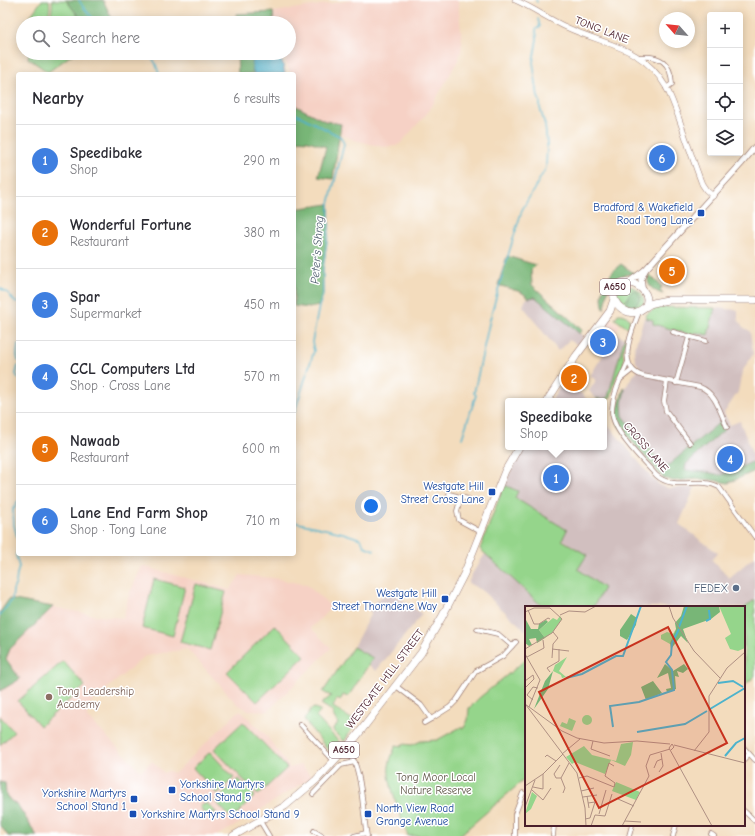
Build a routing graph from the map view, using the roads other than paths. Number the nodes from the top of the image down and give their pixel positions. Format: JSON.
{"nodes":[{"id":1,"x":515,"y":0,"type":"edge"},
{"id":2,"x":639,"y":57,"type":"junction"},
{"id":3,"x":666,"y":88,"type":"junction"},
{"id":4,"x":755,"y":147,"type":"edge"},
{"id":5,"x":713,"y":196,"type":"junction"},
{"id":6,"x":645,"y":270,"type":"junction"},
{"id":7,"x":629,"y":282,"type":"junction"},
{"id":8,"x":644,"y":291,"type":"junction"},
{"id":9,"x":614,"y":300,"type":"junction"},
{"id":10,"x":668,"y":300,"type":"junction"},
{"id":11,"x":755,"y":300,"type":"edge"},
{"id":12,"x":642,"y":309,"type":"junction"},
{"id":13,"x":610,"y":311,"type":"junction"},
{"id":14,"x":627,"y":311,"type":"junction"},
{"id":15,"x":634,"y":326,"type":"junction"},
{"id":16,"x":673,"y":332,"type":"dead end"},
{"id":17,"x":689,"y":337,"type":"junction"},
{"id":18,"x":706,"y":341,"type":"dead end"},
{"id":19,"x":628,"y":362,"type":"junction"},
{"id":20,"x":632,"y":370,"type":"junction"},
{"id":21,"x":620,"y":380,"type":"junction"},
{"id":22,"x":667,"y":381,"type":"junction"},
{"id":23,"x":676,"y":383,"type":"junction"},
{"id":24,"x":549,"y":398,"type":"edge"},
{"id":25,"x":727,"y":427,"type":"dead end"},
{"id":26,"x":690,"y":443,"type":"dead end"},
{"id":27,"x":517,"y":450,"type":"edge"},
{"id":28,"x":449,"y":494,"type":"dead end"},
{"id":29,"x":461,"y":497,"type":"junction"},
{"id":30,"x":468,"y":499,"type":"dead end"},
{"id":31,"x":481,"y":532,"type":"junction"},
{"id":32,"x":755,"y":537,"type":"edge"},
{"id":33,"x":477,"y":630,"type":"dead end"},
{"id":34,"x":516,"y":642,"type":"dead end"},
{"id":35,"x":512,"y":646,"type":"junction"},
{"id":36,"x":396,"y":686,"type":"junction"},
{"id":37,"x":431,"y":718,"type":"junction"},
{"id":38,"x":424,"y":723,"type":"dead end"},
{"id":39,"x":300,"y":724,"type":"dead end"},
{"id":40,"x":346,"y":748,"type":"junction"},
{"id":41,"x":745,"y":749,"type":"edge"},
{"id":42,"x":750,"y":754,"type":"junction"},
{"id":43,"x":745,"y":758,"type":"edge"},
{"id":44,"x":755,"y":760,"type":"edge"},
{"id":45,"x":334,"y":762,"type":"junction"},
{"id":46,"x":355,"y":762,"type":"junction"},
{"id":47,"x":523,"y":793,"type":"dead end"},
{"id":48,"x":313,"y":794,"type":"dead end"},
{"id":49,"x":745,"y":812,"type":"edge"},
{"id":50,"x":260,"y":821,"type":"junction"},
{"id":51,"x":755,"y":821,"type":"edge"},
{"id":52,"x":554,"y":826,"type":"edge"},
{"id":53,"x":632,"y":826,"type":"edge"},
{"id":54,"x":676,"y":826,"type":"edge"},
{"id":55,"x":314,"y":831,"type":"dead end"},
{"id":56,"x":366,"y":835,"type":"edge"},
{"id":57,"x":233,"y":836,"type":"edge"},
{"id":58,"x":269,"y":836,"type":"edge"},
{"id":59,"x":322,"y":836,"type":"edge"},
{"id":60,"x":354,"y":836,"type":"edge"},
{"id":61,"x":516,"y":836,"type":"edge"},
{"id":62,"x":553,"y":836,"type":"edge"},
{"id":63,"x":629,"y":836,"type":"edge"},
{"id":64,"x":673,"y":836,"type":"edge"}],
"edges":[{"from":1,"to":2,"type":"street","name":"TONG LANE"},
{"from":2,"to":3,"type":"street","name":"TONG LANE"},
{"from":2,"to":3,"type":"street","name":"TONG LANE"},
{"from":3,"to":5,"type":"street","name":"TONG LANE"},
{"from":4,"to":5,"type":"main road"},
{"from":5,"to":6,"type":"main road"},
{"from":6,"to":7,"type":"main road"},
{"from":6,"to":8,"type":"main road"},
{"from":7,"to":8,"type":"highway","number":"A650"},
{"from":7,"to":9,"type":"highway","number":"A650"},
{"from":8,"to":10,"type":"highway","number":"A650"},
{"from":8,"to":12,"type":"highway","number":"A650"},
{"from":9,"to":13,"type":"highway","number":"A650"},
{"from":9,"to":14,"type":"highway","number":"A650"},
{"from":10,"to":11,"type":"highway","number":"A650"},
{"from":10,"to":12,"type":"highway","number":"A650"},
{"from":12,"to":14,"type":"highway","number":"A650"},
{"from":12,"to":15,"type":"street","name":"CROSS LANE"},
{"from":13,"to":14,"type":"highway","number":"A650"},
{"from":13,"to":24,"type":"highway","number":"A650"},
{"from":14,"to":15,"type":"street"},
{"from":15,"to":19,"type":"street","name":"CROSS LANE"},
{"from":16,"to":17,"type":"street"},
{"from":17,"to":18,"type":"street"},
{"from":17,"to":23,"type":"street"},
{"from":19,"to":20,"type":"street"},
{"from":19,"to":21,"type":"street","name":"CROSS LANE"},
{"from":20,"to":21,"type":"street"},
{"from":20,"to":22,"type":"street"},
{"from":21,"to":32,"type":"street","name":"CROSS LANE"},
{"from":22,"to":23,"type":"street"},
{"from":22,"to":26,"type":"street"},
{"from":23,"to":25,"type":"street"},
{"from":27,"to":31,"type":"highway","name":"WESTGATE HILL STREET","number":"A650"},
{"from":28,"to":29,"type":"street"},
{"from":29,"to":30,"type":"street"},
{"from":29,"to":31,"type":"street"},
{"from":31,"to":36,"type":"highway","name":"WESTGATE HILL STREET","number":"A650"},
{"from":33,"to":35,"type":"street"},
{"from":34,"to":35,"type":"street"},
{"from":35,"to":37,"type":"street"},
{"from":36,"to":37,"type":"street"},
{"from":36,"to":40,"type":"highway","name":"WESTGATE HILL STREET","number":"A650"},
{"from":37,"to":38,"type":"street"},
{"from":39,"to":45,"type":"street"},
{"from":40,"to":45,"type":"highway","name":"WESTGATE HILL STREET","number":"A650"},
{"from":40,"to":46,"type":"street"},
{"from":41,"to":42,"type":"street"},
{"from":42,"to":43,"type":"street"},
{"from":42,"to":44,"type":"street"},
{"from":45,"to":50,"type":"highway","name":"WESTGATE HILL STREET","number":"A650"},
{"from":46,"to":48,"type":"street"},
{"from":46,"to":56,"type":"street"},
{"from":47,"to":61,"type":"street"},
{"from":49,"to":51,"type":"street"},
{"from":50,"to":57,"type":"highway","name":"WESTGATE HILL STREET","number":"A650"},
{"from":50,"to":58,"type":"street"},
{"from":52,"to":62,"type":"street"},
{"from":53,"to":63,"type":"street"},
{"from":54,"to":64,"type":"street"},
{"from":55,"to":59,"type":"street"},
{"from":56,"to":60,"type":"street"}]}
